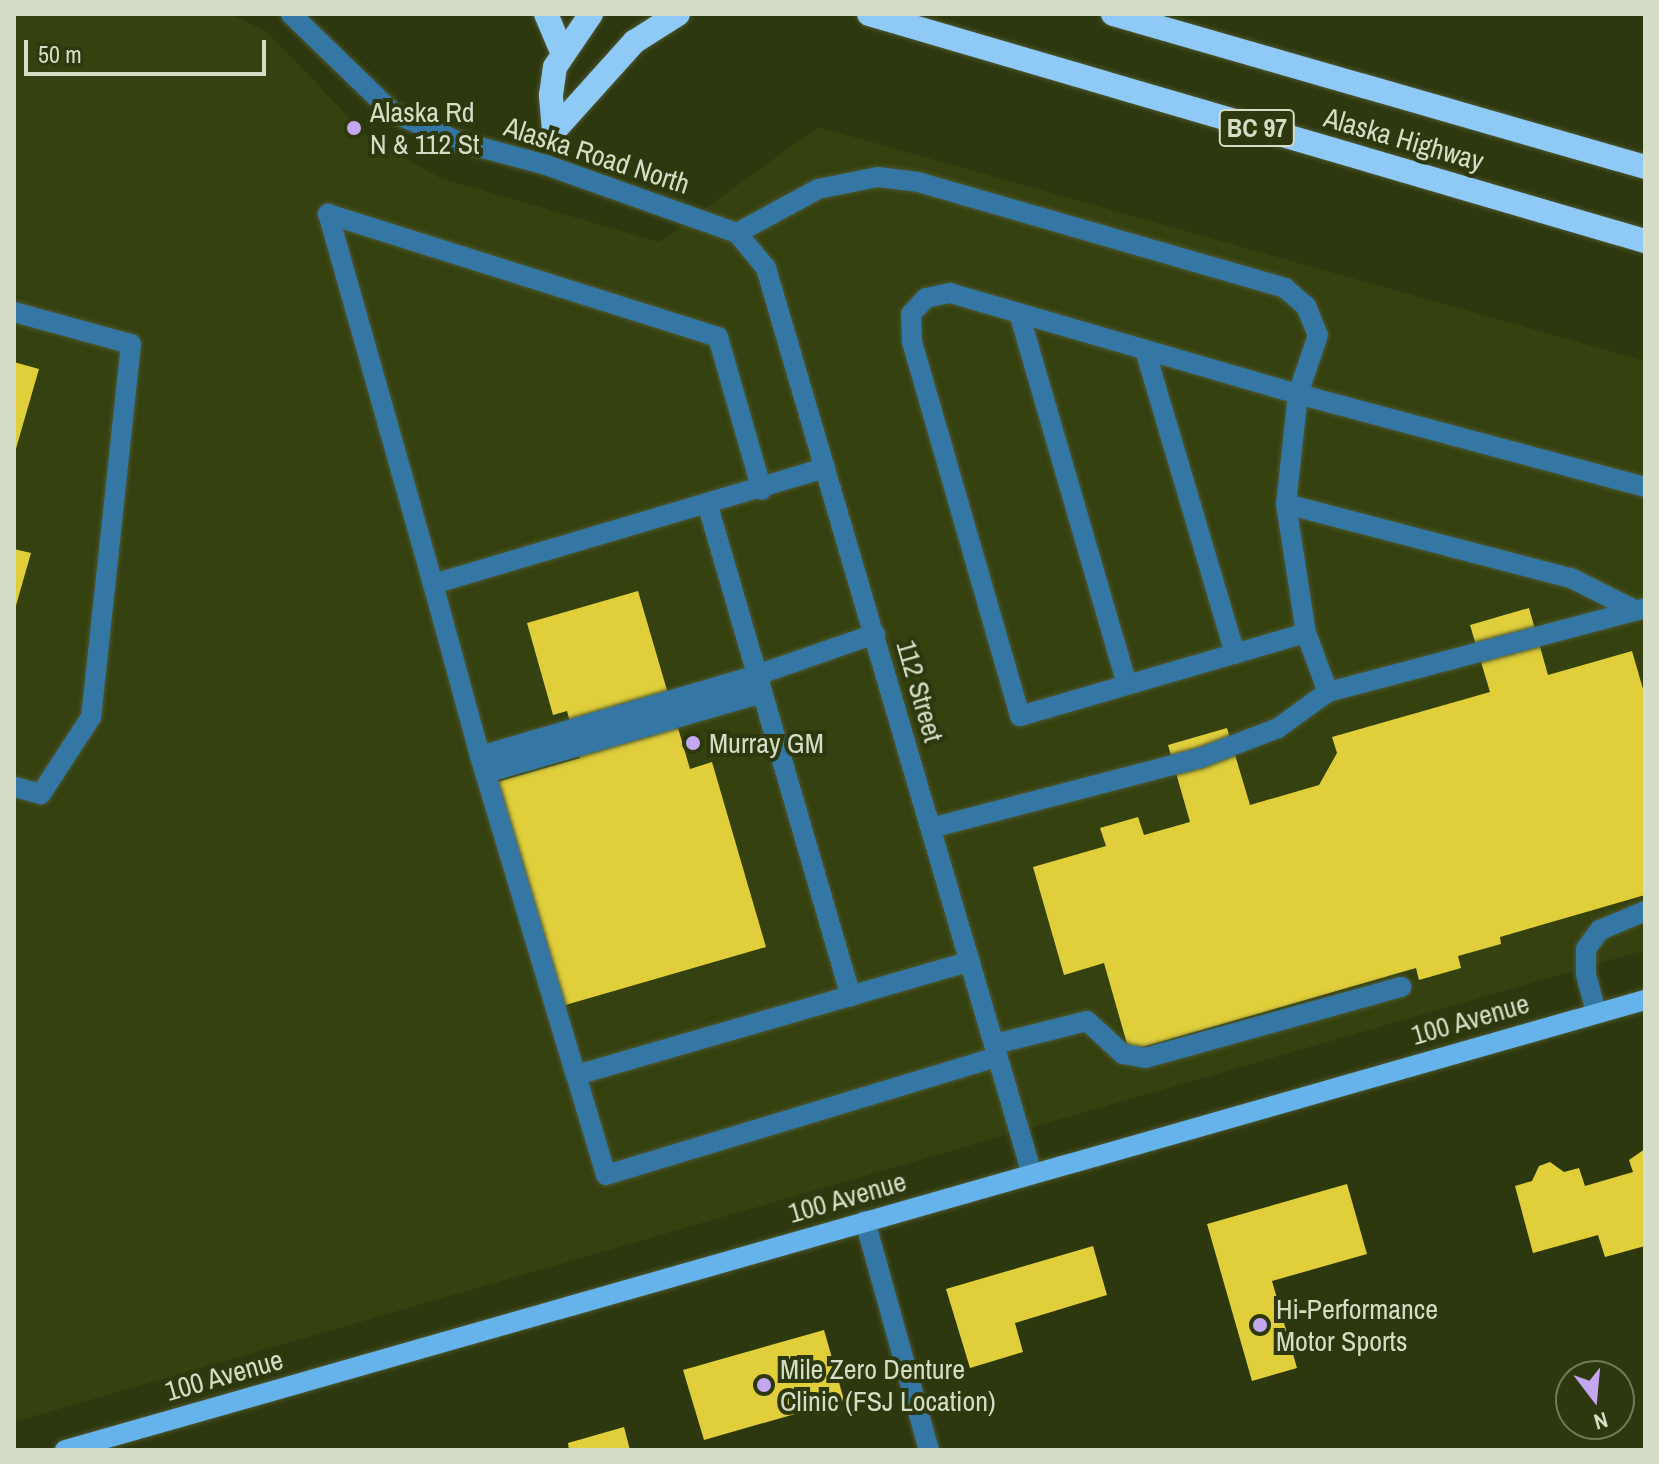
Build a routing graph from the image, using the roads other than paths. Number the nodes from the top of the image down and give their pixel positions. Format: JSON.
{"nodes":[{"id":1,"x":291,"y":14,"type":"edge"},
{"id":2,"x":546,"y":14,"type":"edge"},
{"id":3,"x":591,"y":14,"type":"edge"},
{"id":4,"x":678,"y":14,"type":"edge"},
{"id":5,"x":869,"y":14,"type":"edge"},
{"id":6,"x":1113,"y":14,"type":"edge"},
{"id":7,"x":563,"y":54,"type":"junction"},
{"id":8,"x":554,"y":131,"type":"junction"},
{"id":9,"x":546,"y":165,"type":"junction"},
{"id":10,"x":1645,"y":167,"type":"edge"},
{"id":11,"x":737,"y":233,"type":"junction"},
{"id":12,"x":1645,"y":241,"type":"edge"},
{"id":13,"x":14,"y":312,"type":"edge"},
{"id":14,"x":1019,"y":313,"type":"junction"},
{"id":15,"x":1145,"y":350,"type":"junction"},
{"id":16,"x":1298,"y":394,"type":"junction"},
{"id":17,"x":825,"y":468,"type":"junction"},
{"id":18,"x":1645,"y":487,"type":"edge"},
{"id":19,"x":762,"y":490,"type":"junction"},
{"id":20,"x":1286,"y":504,"type":"junction"},
{"id":21,"x":708,"y":506,"type":"junction"},
{"id":22,"x":433,"y":584,"type":"junction"},
{"id":23,"x":1638,"y":608,"type":"edge"},
{"id":24,"x":1306,"y":633,"type":"junction"},
{"id":25,"x":875,"y":634,"type":"junction"},
{"id":26,"x":1235,"y":654,"type":"junction"},
{"id":27,"x":760,"y":684,"type":"junction"},
{"id":28,"x":1127,"y":685,"type":"junction"},
{"id":29,"x":1328,"y":692,"type":"junction"},
{"id":30,"x":483,"y":765,"type":"junction"},
{"id":31,"x":14,"y":787,"type":"edge"},
{"id":32,"x":931,"y":828,"type":"junction"},
{"id":33,"x":1645,"y":911,"type":"edge"},
{"id":34,"x":970,"y":961,"type":"junction"},
{"id":35,"x":1401,"y":987,"type":"dead end"},
{"id":36,"x":851,"y":997,"type":"junction"},
{"id":37,"x":1645,"y":1000,"type":"edge"},
{"id":38,"x":1596,"y":1012,"type":"junction"},
{"id":39,"x":996,"y":1051,"type":"junction"},
{"id":40,"x":576,"y":1075,"type":"junction"},
{"id":41,"x":1032,"y":1174,"type":"junction"},
{"id":42,"x":865,"y":1221,"type":"junction"},
{"id":43,"x":65,"y":1450,"type":"edge"},
{"id":44,"x":929,"y":1450,"type":"edge"}],
"edges":[{"from":1,"to":9,"type":"street","name":"Alaska Road North"},
{"from":2,"to":7,"type":"highway"},
{"from":3,"to":7,"type":"highway"},
{"from":4,"to":8,"type":"highway"},
{"from":5,"to":12,"type":"highway","name":"Alaska Highway","number":"BC 97"},
{"from":6,"to":10,"type":"highway","name":"Alaska Highway","number":"BC 97"},
{"from":7,"to":8,"type":"highway"},
{"from":8,"to":9,"type":"street"},
{"from":9,"to":11,"type":"street","name":"Alaska Road North"},
{"from":11,"to":16,"type":"street"},
{"from":11,"to":17,"type":"street","name":"112 Street"},
{"from":13,"to":31,"type":"street"},
{"from":14,"to":15,"type":"street"},
{"from":14,"to":28,"type":"street"},
{"from":14,"to":28,"type":"street"},
{"from":15,"to":16,"type":"street"},
{"from":15,"to":26,"type":"street"},
{"from":16,"to":18,"type":"street"},
{"from":16,"to":20,"type":"street"},
{"from":17,"to":19,"type":"street"},
{"from":17,"to":25,"type":"street","name":"112 Street"},
{"from":19,"to":21,"type":"street"},
{"from":19,"to":22,"type":"street"},
{"from":20,"to":23,"type":"street"},
{"from":20,"to":24,"type":"street"},
{"from":21,"to":22,"type":"street"},
{"from":21,"to":27,"type":"street"},
{"from":22,"to":30,"type":"street"},
{"from":23,"to":29,"type":"street"},
{"from":24,"to":26,"type":"street"},
{"from":24,"to":29,"type":"street"},
{"from":25,"to":27,"type":"street"},
{"from":25,"to":32,"type":"street","name":"112 Street"},
{"from":26,"to":28,"type":"street"},
{"from":27,"to":30,"type":"street"},
{"from":27,"to":36,"type":"street"},
{"from":29,"to":32,"type":"street"},
{"from":30,"to":40,"type":"street"},
{"from":32,"to":34,"type":"street","name":"112 Street"},
{"from":33,"to":38,"type":"street"},
{"from":34,"to":36,"type":"street"},
{"from":34,"to":39,"type":"street","name":"112 Street"},
{"from":35,"to":39,"type":"street"},
{"from":36,"to":40,"type":"street"},
{"from":37,"to":38,"type":"main road","name":"100 Avenue"},
{"from":38,"to":41,"type":"main road","name":"100 Avenue"},
{"from":39,"to":40,"type":"street"},
{"from":39,"to":41,"type":"street","name":"112 Street"},
{"from":41,"to":42,"type":"main road","name":"100 Avenue"},
{"from":42,"to":43,"type":"main road","name":"100 Avenue"},
{"from":42,"to":44,"type":"street"}]}
